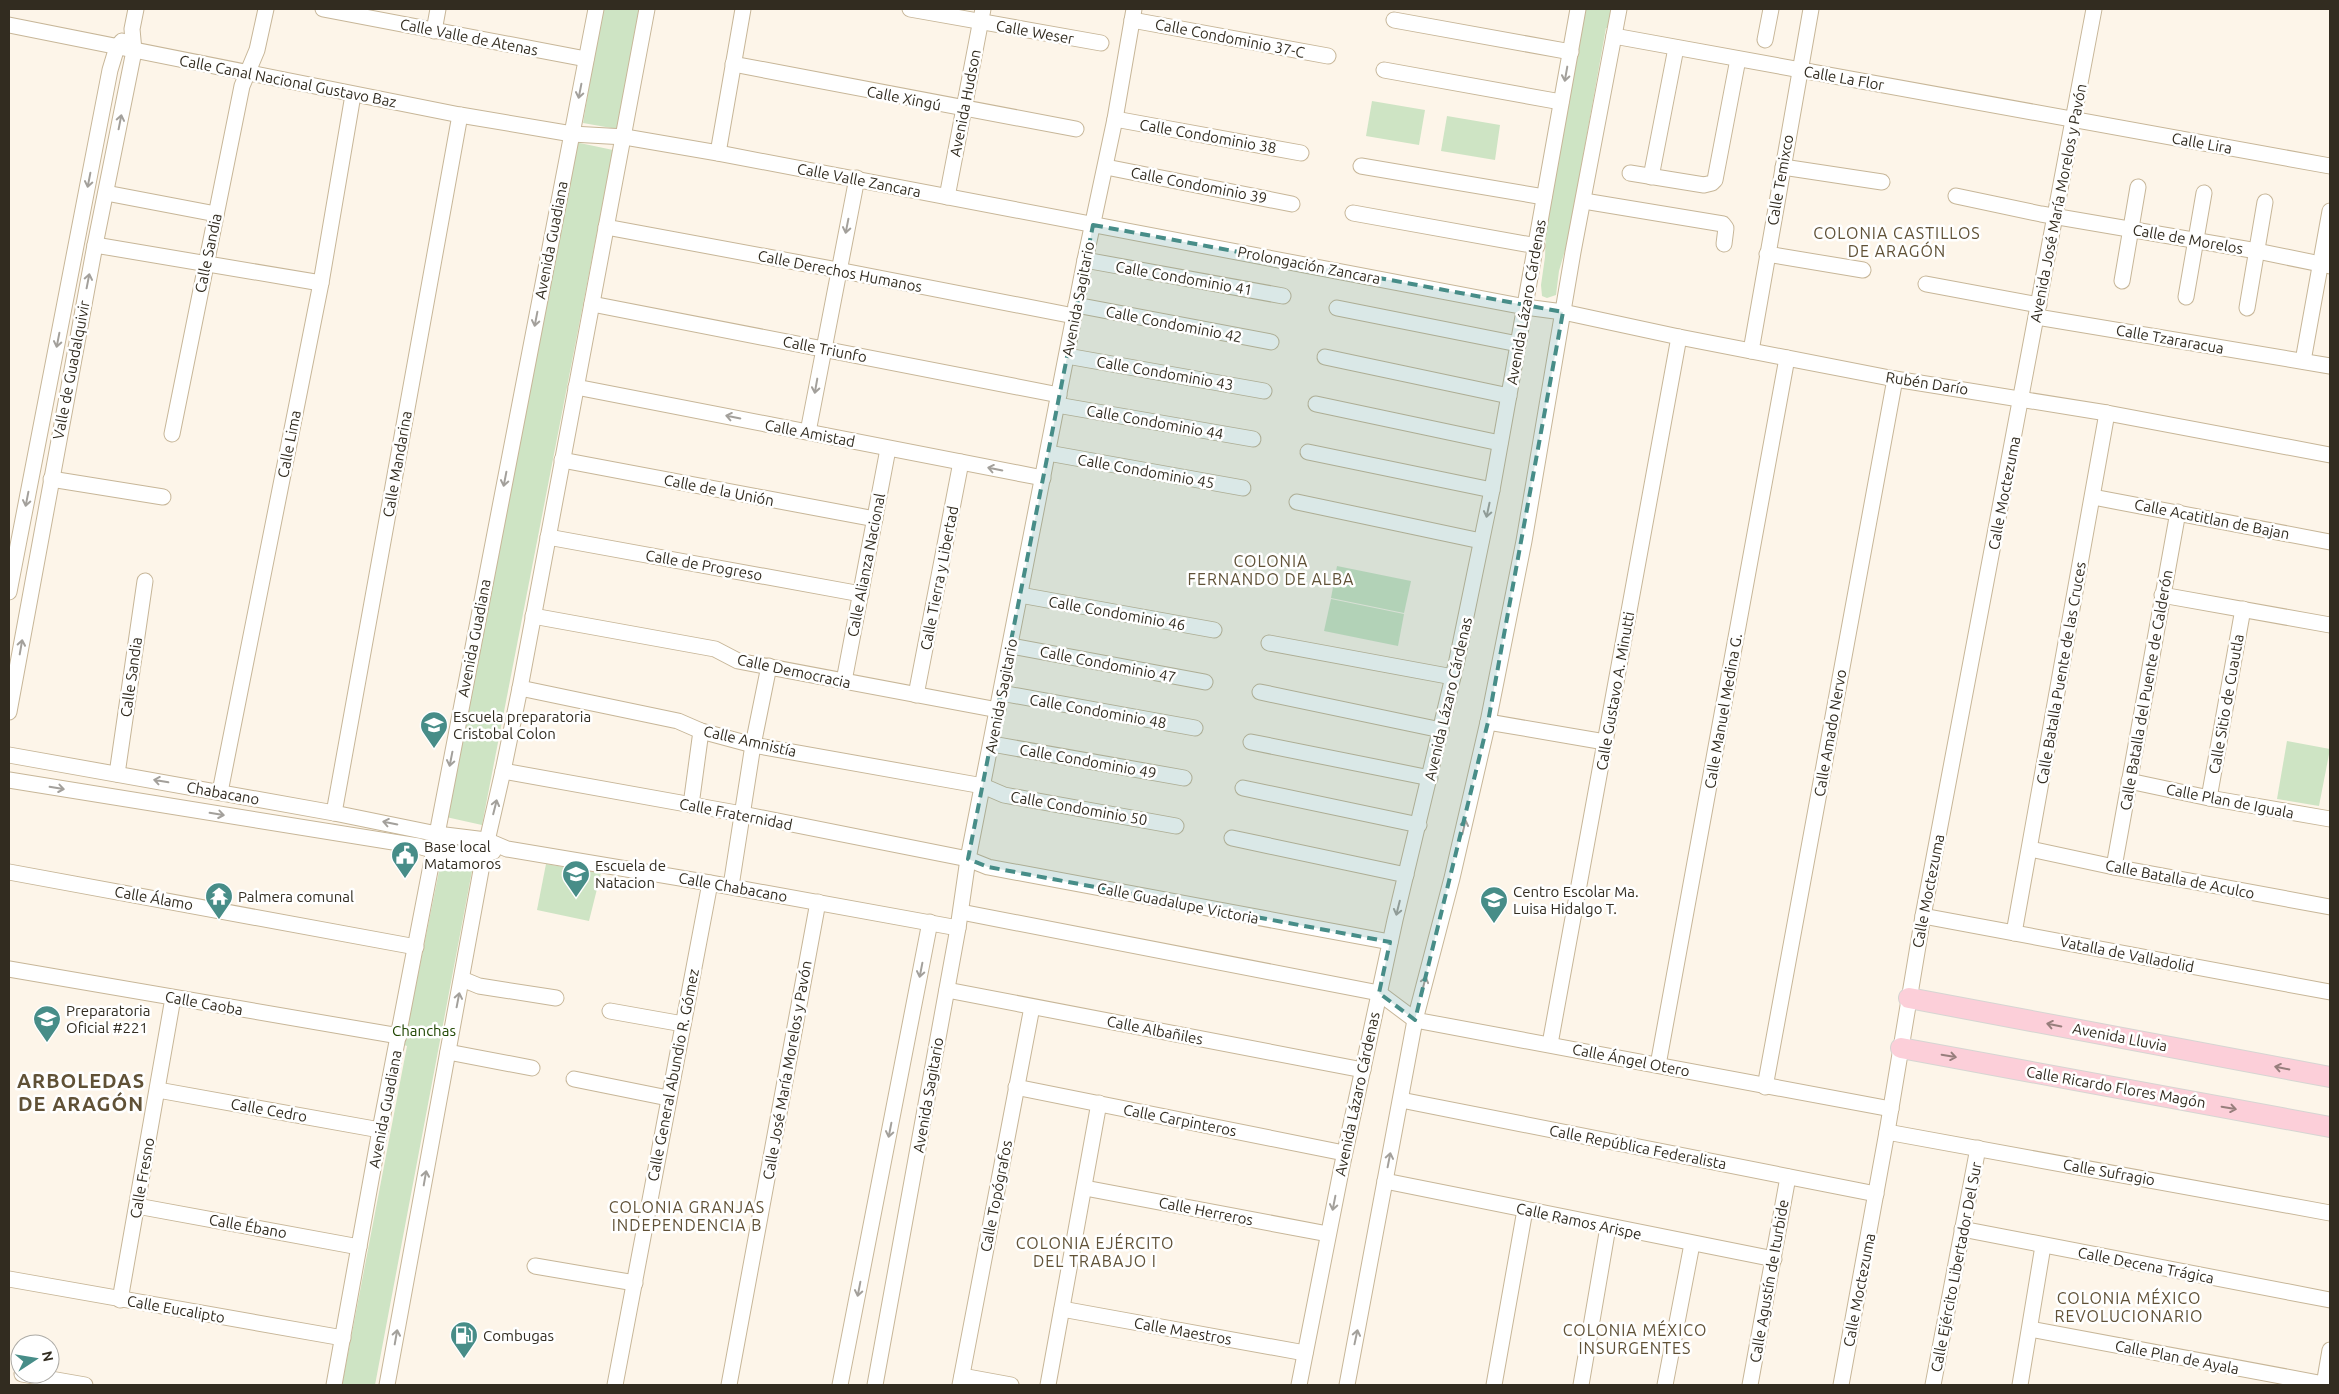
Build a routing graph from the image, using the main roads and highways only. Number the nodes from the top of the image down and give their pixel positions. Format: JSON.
{"nodes":[{"id":1,"x":1909,"y":998,"type":"road end"},
{"id":2,"x":1901,"y":1048,"type":"road end"},
{"id":3,"x":2330,"y":1077,"type":"edge"},
{"id":4,"x":2330,"y":1127,"type":"edge"}],
"edges":[{"from":3,"to":1,"type":"main road","name":"Avenida Lluvia","one_way":true},
{"from":2,"to":4,"type":"main road","name":"Calle Ricardo Flores Magón","one_way":true}]}
